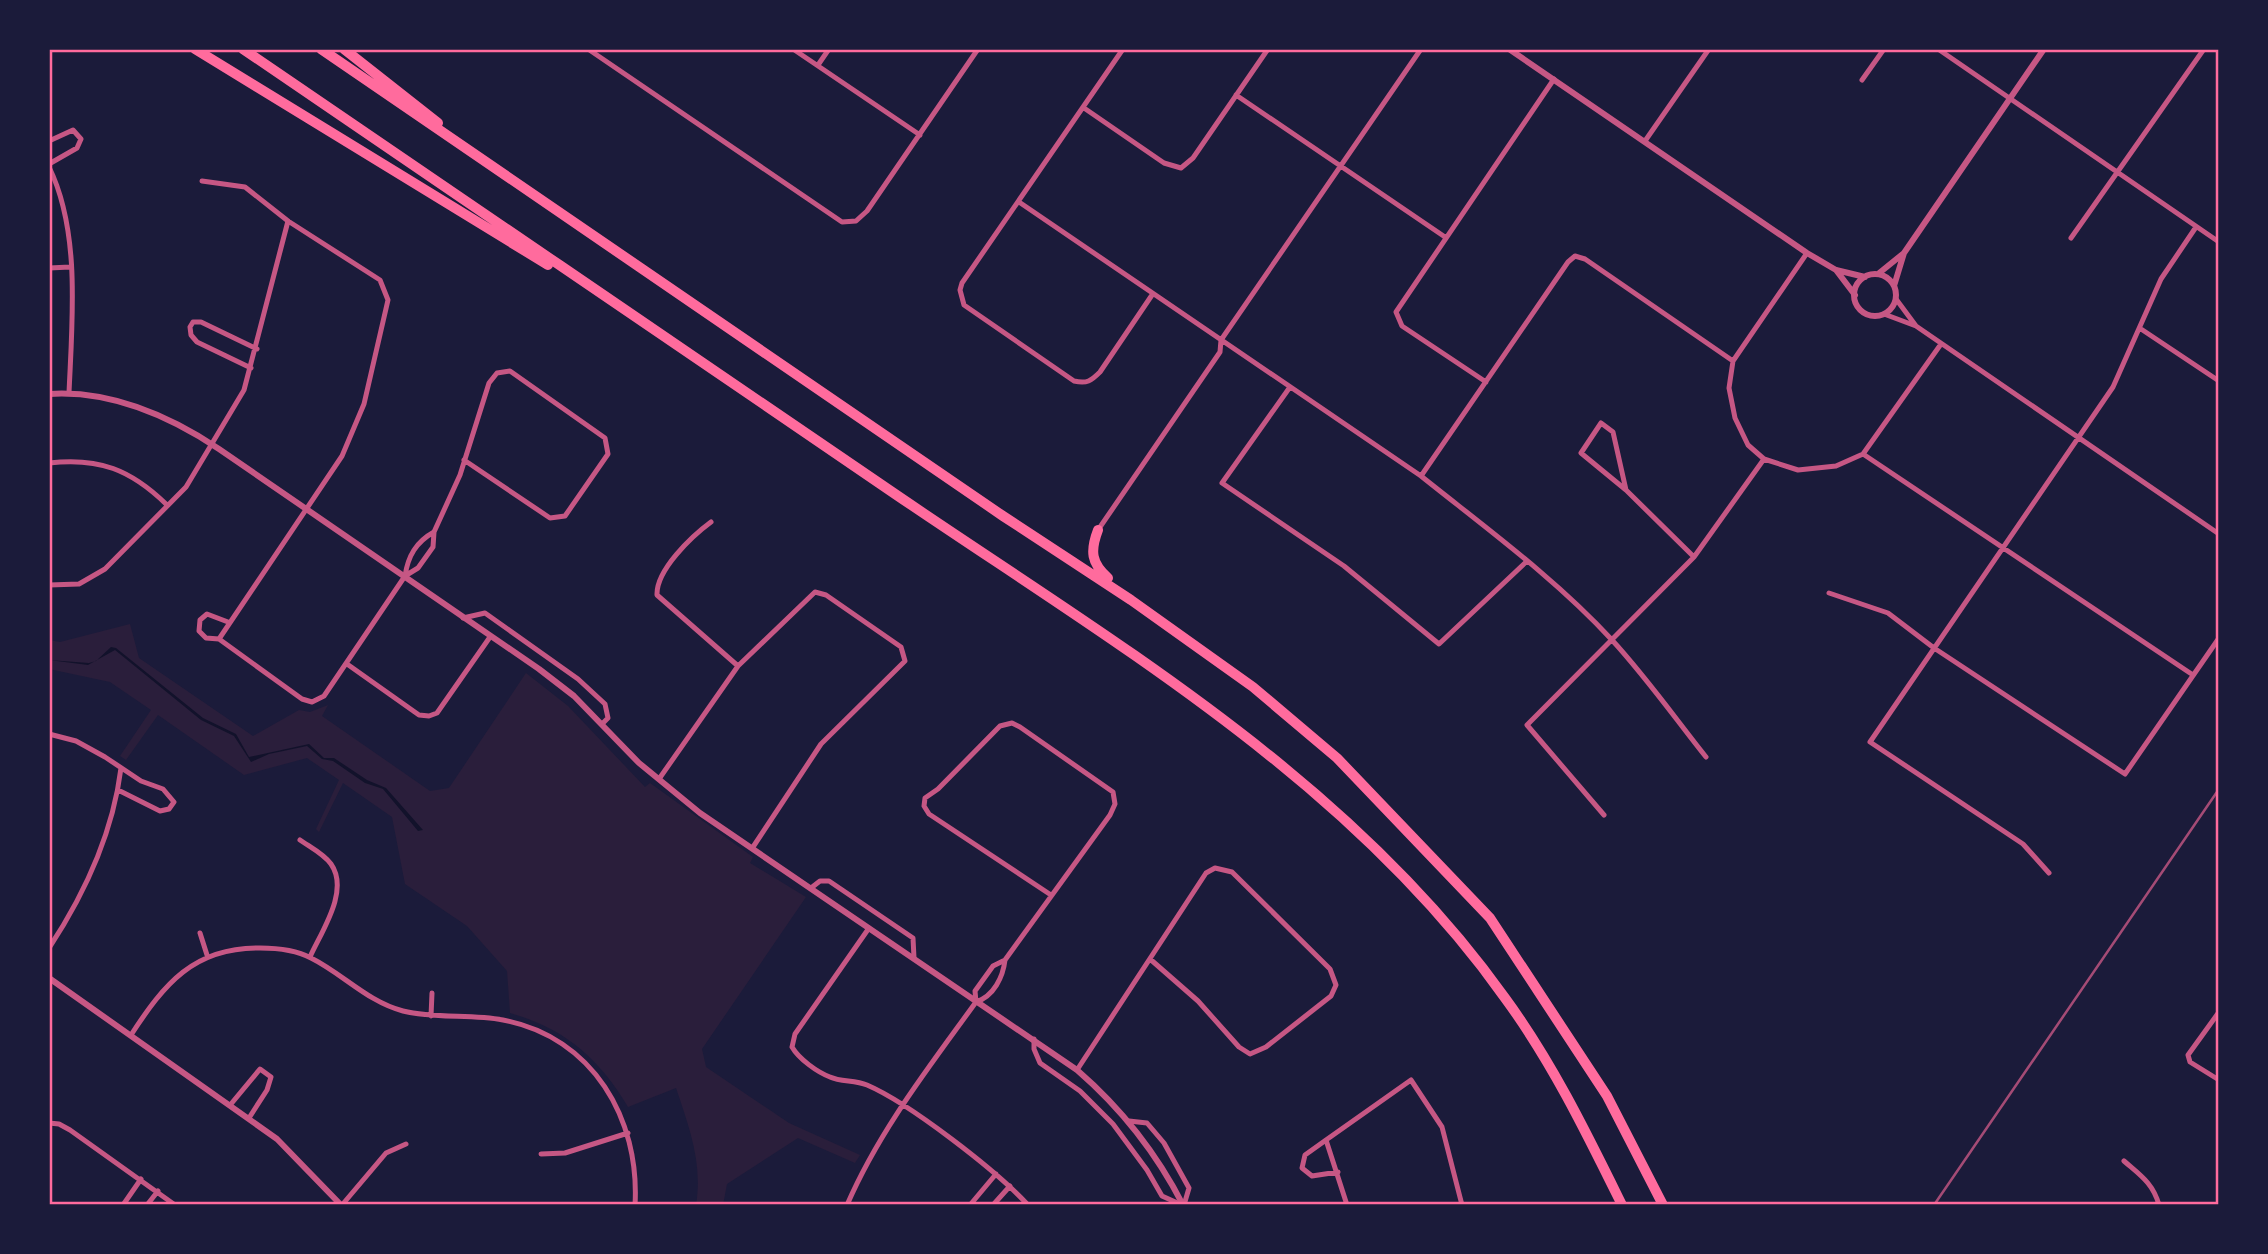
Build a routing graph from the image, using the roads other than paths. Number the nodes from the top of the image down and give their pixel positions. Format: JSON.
{"nodes":[{"id":1,"x":195,"y":49,"type":"edge"},
{"id":2,"x":243,"y":49,"type":"edge"},
{"id":3,"x":321,"y":49,"type":"edge"},
{"id":4,"x":344,"y":49,"type":"edge"},
{"id":5,"x":588,"y":49,"type":"edge"},
{"id":6,"x":793,"y":49,"type":"edge"},
{"id":7,"x":830,"y":49,"type":"edge"},
{"id":8,"x":978,"y":49,"type":"edge"},
{"id":9,"x":1124,"y":49,"type":"edge"},
{"id":10,"x":1268,"y":49,"type":"edge"},
{"id":11,"x":1421,"y":49,"type":"edge"},
{"id":12,"x":1509,"y":49,"type":"edge"},
{"id":13,"x":1709,"y":49,"type":"edge"},
{"id":14,"x":1884,"y":49,"type":"edge"},
{"id":15,"x":1938,"y":49,"type":"edge"},
{"id":16,"x":2044,"y":49,"type":"edge"},
{"id":17,"x":2204,"y":49,"type":"edge"},
{"id":18,"x":818,"y":65,"type":"junction"},
{"id":19,"x":1555,"y":79,"type":"junction"},
{"id":20,"x":1862,"y":80,"type":"dead end"},
{"id":21,"x":1236,"y":95,"type":"junction"},
{"id":22,"x":2010,"y":99,"type":"junction"},
{"id":23,"x":1084,"y":108,"type":"junction"},
{"id":24,"x":920,"y":135,"type":"junction"},
{"id":25,"x":49,"y":141,"type":"edge"},
{"id":26,"x":1645,"y":141,"type":"junction"},
{"id":27,"x":49,"y":166,"type":"edge"},
{"id":28,"x":1341,"y":166,"type":"junction"},
{"id":29,"x":2119,"y":173,"type":"junction"},
{"id":30,"x":202,"y":181,"type":"dead end"},
{"id":31,"x":519,"y":186,"type":"junction"},
{"id":32,"x":1019,"y":202,"type":"junction"},
{"id":33,"x":288,"y":221,"type":"junction"},
{"id":34,"x":2196,"y":227,"type":"junction"},
{"id":35,"x":1445,"y":237,"type":"junction"},
{"id":36,"x":2071,"y":238,"type":"dead end"},
{"id":37,"x":2219,"y":242,"type":"edge"},
{"id":38,"x":1807,"y":253,"type":"junction"},
{"id":39,"x":1904,"y":253,"type":"junction"},
{"id":40,"x":49,"y":268,"type":"edge"},
{"id":41,"x":70,"y":268,"type":"junction"},
{"id":42,"x":1836,"y":270,"type":"junction"},
{"id":43,"x":1878,"y":274,"type":"junction"},
{"id":44,"x":1865,"y":277,"type":"junction"},
{"id":45,"x":1894,"y":286,"type":"junction"},
{"id":46,"x":1152,"y":295,"type":"junction"},
{"id":47,"x":1855,"y":295,"type":"junction"},
{"id":48,"x":1896,"y":299,"type":"junction"},
{"id":49,"x":1884,"y":314,"type":"junction"},
{"id":50,"x":1916,"y":326,"type":"junction"},
{"id":51,"x":2141,"y":329,"type":"junction"},
{"id":52,"x":668,"y":339,"type":"junction"},
{"id":53,"x":1222,"y":340,"type":"junction"},
{"id":54,"x":1941,"y":344,"type":"junction"},
{"id":55,"x":257,"y":349,"type":"junction"},
{"id":56,"x":1733,"y":361,"type":"junction"},
{"id":57,"x":251,"y":368,"type":"junction"},
{"id":58,"x":2219,"y":381,"type":"edge"},
{"id":59,"x":1486,"y":382,"type":"junction"},
{"id":60,"x":1290,"y":387,"type":"junction"},
{"id":61,"x":69,"y":393,"type":"junction"},
{"id":62,"x":49,"y":394,"type":"edge"},
{"id":63,"x":2077,"y":438,"type":"junction"},
{"id":64,"x":212,"y":444,"type":"junction"},
{"id":65,"x":1863,"y":454,"type":"junction"},
{"id":66,"x":1764,"y":459,"type":"junction"},
{"id":67,"x":464,"y":460,"type":"junction"},
{"id":68,"x":49,"y":463,"type":"edge"},
{"id":69,"x":1421,"y":477,"type":"junction"},
{"id":70,"x":1626,"y":490,"type":"junction"},
{"id":71,"x":166,"y":504,"type":"junction"},
{"id":72,"x":308,"y":509,"type":"junction"},
{"id":73,"x":711,"y":522,"type":"dead end"},
{"id":74,"x":1098,"y":530,"type":"joint"},
{"id":75,"x":434,"y":532,"type":"junction"},
{"id":76,"x":2219,"y":534,"type":"edge"},
{"id":77,"x":2005,"y":547,"type":"junction"},
{"id":78,"x":1694,"y":557,"type":"junction"},
{"id":79,"x":1526,"y":562,"type":"junction"},
{"id":80,"x":405,"y":576,"type":"junction"},
{"id":81,"x":49,"y":585,"type":"edge"},
{"id":82,"x":1829,"y":593,"type":"dead end"},
{"id":83,"x":1132,"y":600,"type":"junction"},
{"id":84,"x":463,"y":618,"type":"junction"},
{"id":85,"x":228,"y":622,"type":"junction"},
{"id":86,"x":490,"y":637,"type":"junction"},
{"id":87,"x":2219,"y":638,"type":"edge"},
{"id":88,"x":219,"y":639,"type":"junction"},
{"id":89,"x":1612,"y":640,"type":"junction"},
{"id":90,"x":1934,"y":648,"type":"junction"},
{"id":91,"x":347,"y":664,"type":"junction"},
{"id":92,"x":738,"y":666,"type":"junction"},
{"id":93,"x":2193,"y":675,"type":"junction"},
{"id":94,"x":602,"y":724,"type":"junction"},
{"id":95,"x":49,"y":734,"type":"edge"},
{"id":96,"x":1706,"y":757,"type":"dead end"},
{"id":97,"x":121,"y":768,"type":"junction"},
{"id":98,"x":659,"y":779,"type":"junction"},
{"id":99,"x":118,"y":790,"type":"junction"},
{"id":100,"x":1604,"y":815,"type":"dead end"},
{"id":101,"x":300,"y":840,"type":"dead end"},
{"id":102,"x":753,"y":846,"type":"junction"},
{"id":103,"x":2049,"y":873,"type":"dead end"},
{"id":104,"x":811,"y":888,"type":"junction"},
{"id":105,"x":1051,"y":895,"type":"junction"},
{"id":106,"x":869,"y":928,"type":"junction"},
{"id":107,"x":200,"y":933,"type":"dead end"},
{"id":108,"x":49,"y":948,"type":"edge"},
{"id":109,"x":207,"y":955,"type":"junction"},
{"id":110,"x":310,"y":957,"type":"junction"},
{"id":111,"x":914,"y":958,"type":"junction"},
{"id":112,"x":1150,"y":959,"type":"junction"},
{"id":113,"x":1005,"y":960,"type":"junction"},
{"id":114,"x":49,"y":978,"type":"edge"},
{"id":115,"x":432,"y":993,"type":"dead end"},
{"id":116,"x":976,"y":1002,"type":"junction"},
{"id":117,"x":2219,"y":1012,"type":"edge"},
{"id":118,"x":431,"y":1016,"type":"junction"},
{"id":119,"x":131,"y":1035,"type":"junction"},
{"id":120,"x":1034,"y":1040,"type":"junction"},
{"id":121,"x":1077,"y":1070,"type":"junction"},
{"id":122,"x":2219,"y":1080,"type":"edge"},
{"id":123,"x":231,"y":1104,"type":"junction"},
{"id":124,"x":903,"y":1106,"type":"junction"},
{"id":125,"x":249,"y":1118,"type":"junction"},
{"id":126,"x":1129,"y":1121,"type":"junction"},
{"id":127,"x":49,"y":1123,"type":"edge"},
{"id":128,"x":628,"y":1133,"type":"junction"},
{"id":129,"x":1326,"y":1140,"type":"junction"},
{"id":130,"x":406,"y":1144,"type":"dead end"},
{"id":131,"x":541,"y":1154,"type":"dead end"},
{"id":132,"x":2124,"y":1161,"type":"dead end"},
{"id":133,"x":1338,"y":1172,"type":"junction"},
{"id":134,"x":996,"y":1174,"type":"junction"},
{"id":135,"x":141,"y":1180,"type":"junction"},
{"id":136,"x":1010,"y":1186,"type":"junction"},
{"id":137,"x":158,"y":1191,"type":"junction"},
{"id":138,"x":122,"y":1205,"type":"edge"},
{"id":139,"x":147,"y":1205,"type":"edge"},
{"id":140,"x":175,"y":1205,"type":"edge"},
{"id":141,"x":342,"y":1205,"type":"edge"},
{"id":142,"x":635,"y":1205,"type":"edge"},
{"id":143,"x":846,"y":1205,"type":"edge"},
{"id":144,"x":970,"y":1205,"type":"edge"},
{"id":145,"x":993,"y":1205,"type":"edge"},
{"id":146,"x":1028,"y":1205,"type":"edge"},
{"id":147,"x":1183,"y":1205,"type":"edge"},
{"id":148,"x":1347,"y":1205,"type":"edge"},
{"id":149,"x":1462,"y":1205,"type":"edge"},
{"id":150,"x":1622,"y":1205,"type":"edge"},
{"id":151,"x":1664,"y":1205,"type":"edge"},
{"id":152,"x":2159,"y":1205,"type":"edge"}],
"edges":[{"from":1,"to":52,"type":"highway"},
{"from":2,"to":52,"type":"highway"},
{"from":3,"to":31,"type":"highway"},
{"from":4,"to":31,"type":"highway"},
{"from":5,"to":24,"type":"street"},
{"from":6,"to":18,"type":"street"},
{"from":7,"to":18,"type":"street"},
{"from":8,"to":24,"type":"street"},
{"from":9,"to":23,"type":"street"},
{"from":10,"to":21,"type":"street"},
{"from":11,"to":28,"type":"street"},
{"from":12,"to":19,"type":"street"},
{"from":13,"to":26,"type":"street"},
{"from":14,"to":20,"type":"street"},
{"from":15,"to":22,"type":"street"},
{"from":16,"to":22,"type":"street"},
{"from":17,"to":29,"type":"street"},
{"from":18,"to":24,"type":"street"},
{"from":19,"to":26,"type":"street"},
{"from":19,"to":35,"type":"street"},
{"from":21,"to":23,"type":"street"},
{"from":21,"to":28,"type":"street"},
{"from":22,"to":29,"type":"street"},
{"from":22,"to":39,"type":"street"},
{"from":23,"to":32,"type":"street"},
{"from":25,"to":27,"type":"street"},
{"from":26,"to":38,"type":"street"},
{"from":27,"to":41,"type":"street"},
{"from":28,"to":35,"type":"street"},
{"from":28,"to":53,"type":"street"},
{"from":29,"to":34,"type":"street"},
{"from":29,"to":36,"type":"street"},
{"from":30,"to":33,"type":"street"},
{"from":31,"to":83,"type":"highway"},
{"from":32,"to":46,"type":"street"},
{"from":32,"to":46,"type":"street"},
{"from":33,"to":55,"type":"street"},
{"from":33,"to":72,"type":"street"},
{"from":34,"to":37,"type":"street"},
{"from":34,"to":51,"type":"street"},
{"from":35,"to":59,"type":"street"},
{"from":38,"to":42,"type":"street"},
{"from":38,"to":56,"type":"street"},
{"from":39,"to":43,"type":"street"},
{"from":39,"to":45,"type":"street"},
{"from":40,"to":41,"type":"street"},
{"from":41,"to":61,"type":"street"},
{"from":42,"to":44,"type":"street"},
{"from":42,"to":47,"type":"street"},
{"from":43,"to":44,"type":"street"},
{"from":43,"to":45,"type":"street"},
{"from":44,"to":47,"type":"street"},
{"from":45,"to":48,"type":"street"},
{"from":46,"to":53,"type":"street"},
{"from":47,"to":49,"type":"street"},
{"from":48,"to":49,"type":"street"},
{"from":48,"to":50,"type":"street"},
{"from":49,"to":50,"type":"street"},
{"from":50,"to":54,"type":"street"},
{"from":51,"to":58,"type":"street"},
{"from":51,"to":63,"type":"street"},
{"from":52,"to":150,"type":"highway"},
{"from":53,"to":60,"type":"street"},
{"from":53,"to":74,"type":"street"},
{"from":54,"to":63,"type":"street"},
{"from":54,"to":65,"type":"street"},
{"from":55,"to":57,"type":"street"},
{"from":55,"to":57,"type":"street"},
{"from":56,"to":59,"type":"street"},
{"from":56,"to":66,"type":"street"},
{"from":57,"to":64,"type":"street"},
{"from":59,"to":69,"type":"street"},
{"from":60,"to":69,"type":"street"},
{"from":60,"to":79,"type":"street"},
{"from":61,"to":62,"type":"street"},
{"from":61,"to":64,"type":"street"},
{"from":63,"to":76,"type":"street"},
{"from":63,"to":77,"type":"street"},
{"from":64,"to":71,"type":"street"},
{"from":64,"to":72,"type":"street"},
{"from":65,"to":66,"type":"street"},
{"from":65,"to":77,"type":"street"},
{"from":66,"to":78,"type":"street"},
{"from":67,"to":67,"type":"street"},
{"from":67,"to":75,"type":"street"},
{"from":68,"to":71,"type":"street"},
{"from":69,"to":79,"type":"street"},
{"from":70,"to":70,"type":"street"},
{"from":70,"to":78,"type":"street"},
{"from":71,"to":81,"type":"street"},
{"from":72,"to":80,"type":"street"},
{"from":72,"to":85,"type":"street"},
{"from":73,"to":92,"type":"street"},
{"from":74,"to":83,"type":"highway"},
{"from":75,"to":80,"type":"street"},
{"from":75,"to":80,"type":"street"},
{"from":77,"to":90,"type":"street"},
{"from":77,"to":93,"type":"street"},
{"from":78,"to":89,"type":"street"},
{"from":79,"to":89,"type":"street"},
{"from":80,"to":84,"type":"street"},
{"from":80,"to":91,"type":"street"},
{"from":82,"to":90,"type":"street"},
{"from":83,"to":151,"type":"highway"},
{"from":84,"to":86,"type":"street"},
{"from":84,"to":94,"type":"street"},
{"from":85,"to":88,"type":"street"},
{"from":85,"to":88,"type":"street"},
{"from":86,"to":91,"type":"street"},
{"from":86,"to":94,"type":"street"},
{"from":87,"to":93,"type":"street"},
{"from":88,"to":91,"type":"street"},
{"from":89,"to":96,"type":"street"},
{"from":89,"to":100,"type":"street"},
{"from":90,"to":93,"type":"street"},
{"from":90,"to":103,"type":"street"},
{"from":92,"to":98,"type":"street"},
{"from":92,"to":102,"type":"street"},
{"from":94,"to":98,"type":"street"},
{"from":95,"to":97,"type":"street"},
{"from":97,"to":99,"type":"street"},
{"from":97,"to":99,"type":"street"},
{"from":98,"to":102,"type":"street"},
{"from":99,"to":108,"type":"street"},
{"from":101,"to":110,"type":"street"},
{"from":102,"to":104,"type":"street"},
{"from":104,"to":106,"type":"street"},
{"from":104,"to":111,"type":"street"},
{"from":105,"to":105,"type":"street"},
{"from":105,"to":113,"type":"street"},
{"from":106,"to":111,"type":"street"},
{"from":106,"to":124,"type":"street"},
{"from":107,"to":109,"type":"street"},
{"from":109,"to":110,"type":"street"},
{"from":109,"to":119,"type":"street"},
{"from":110,"to":118,"type":"street"},
{"from":111,"to":116,"type":"street"},
{"from":112,"to":112,"type":"street"},
{"from":112,"to":121,"type":"street"},
{"from":113,"to":116,"type":"street"},
{"from":113,"to":116,"type":"street"},
{"from":114,"to":119,"type":"street"},
{"from":115,"to":118,"type":"street"},
{"from":116,"to":120,"type":"street"},
{"from":116,"to":124,"type":"street"},
{"from":117,"to":122,"type":"street"},
{"from":118,"to":128,"type":"street"},
{"from":119,"to":123,"type":"street"},
{"from":120,"to":121,"type":"street"},
{"from":120,"to":147,"type":"street"},
{"from":121,"to":126,"type":"street"},
{"from":123,"to":125,"type":"street"},
{"from":123,"to":125,"type":"street"},
{"from":124,"to":134,"type":"street"},
{"from":124,"to":143,"type":"street"},
{"from":125,"to":141,"type":"street"},
{"from":126,"to":147,"type":"street"},
{"from":126,"to":147,"type":"street"},
{"from":127,"to":135,"type":"street"},
{"from":128,"to":131,"type":"street"},
{"from":128,"to":142,"type":"street"},
{"from":129,"to":133,"type":"street"},
{"from":129,"to":133,"type":"street"},
{"from":129,"to":149,"type":"street"},
{"from":130,"to":141,"type":"street"},
{"from":132,"to":152,"type":"street"},
{"from":133,"to":148,"type":"street"},
{"from":134,"to":136,"type":"street"},
{"from":134,"to":144,"type":"street"},
{"from":135,"to":137,"type":"street"},
{"from":135,"to":138,"type":"street"},
{"from":136,"to":145,"type":"street"},
{"from":136,"to":146,"type":"street"},
{"from":137,"to":139,"type":"street"},
{"from":137,"to":140,"type":"street"}]}
